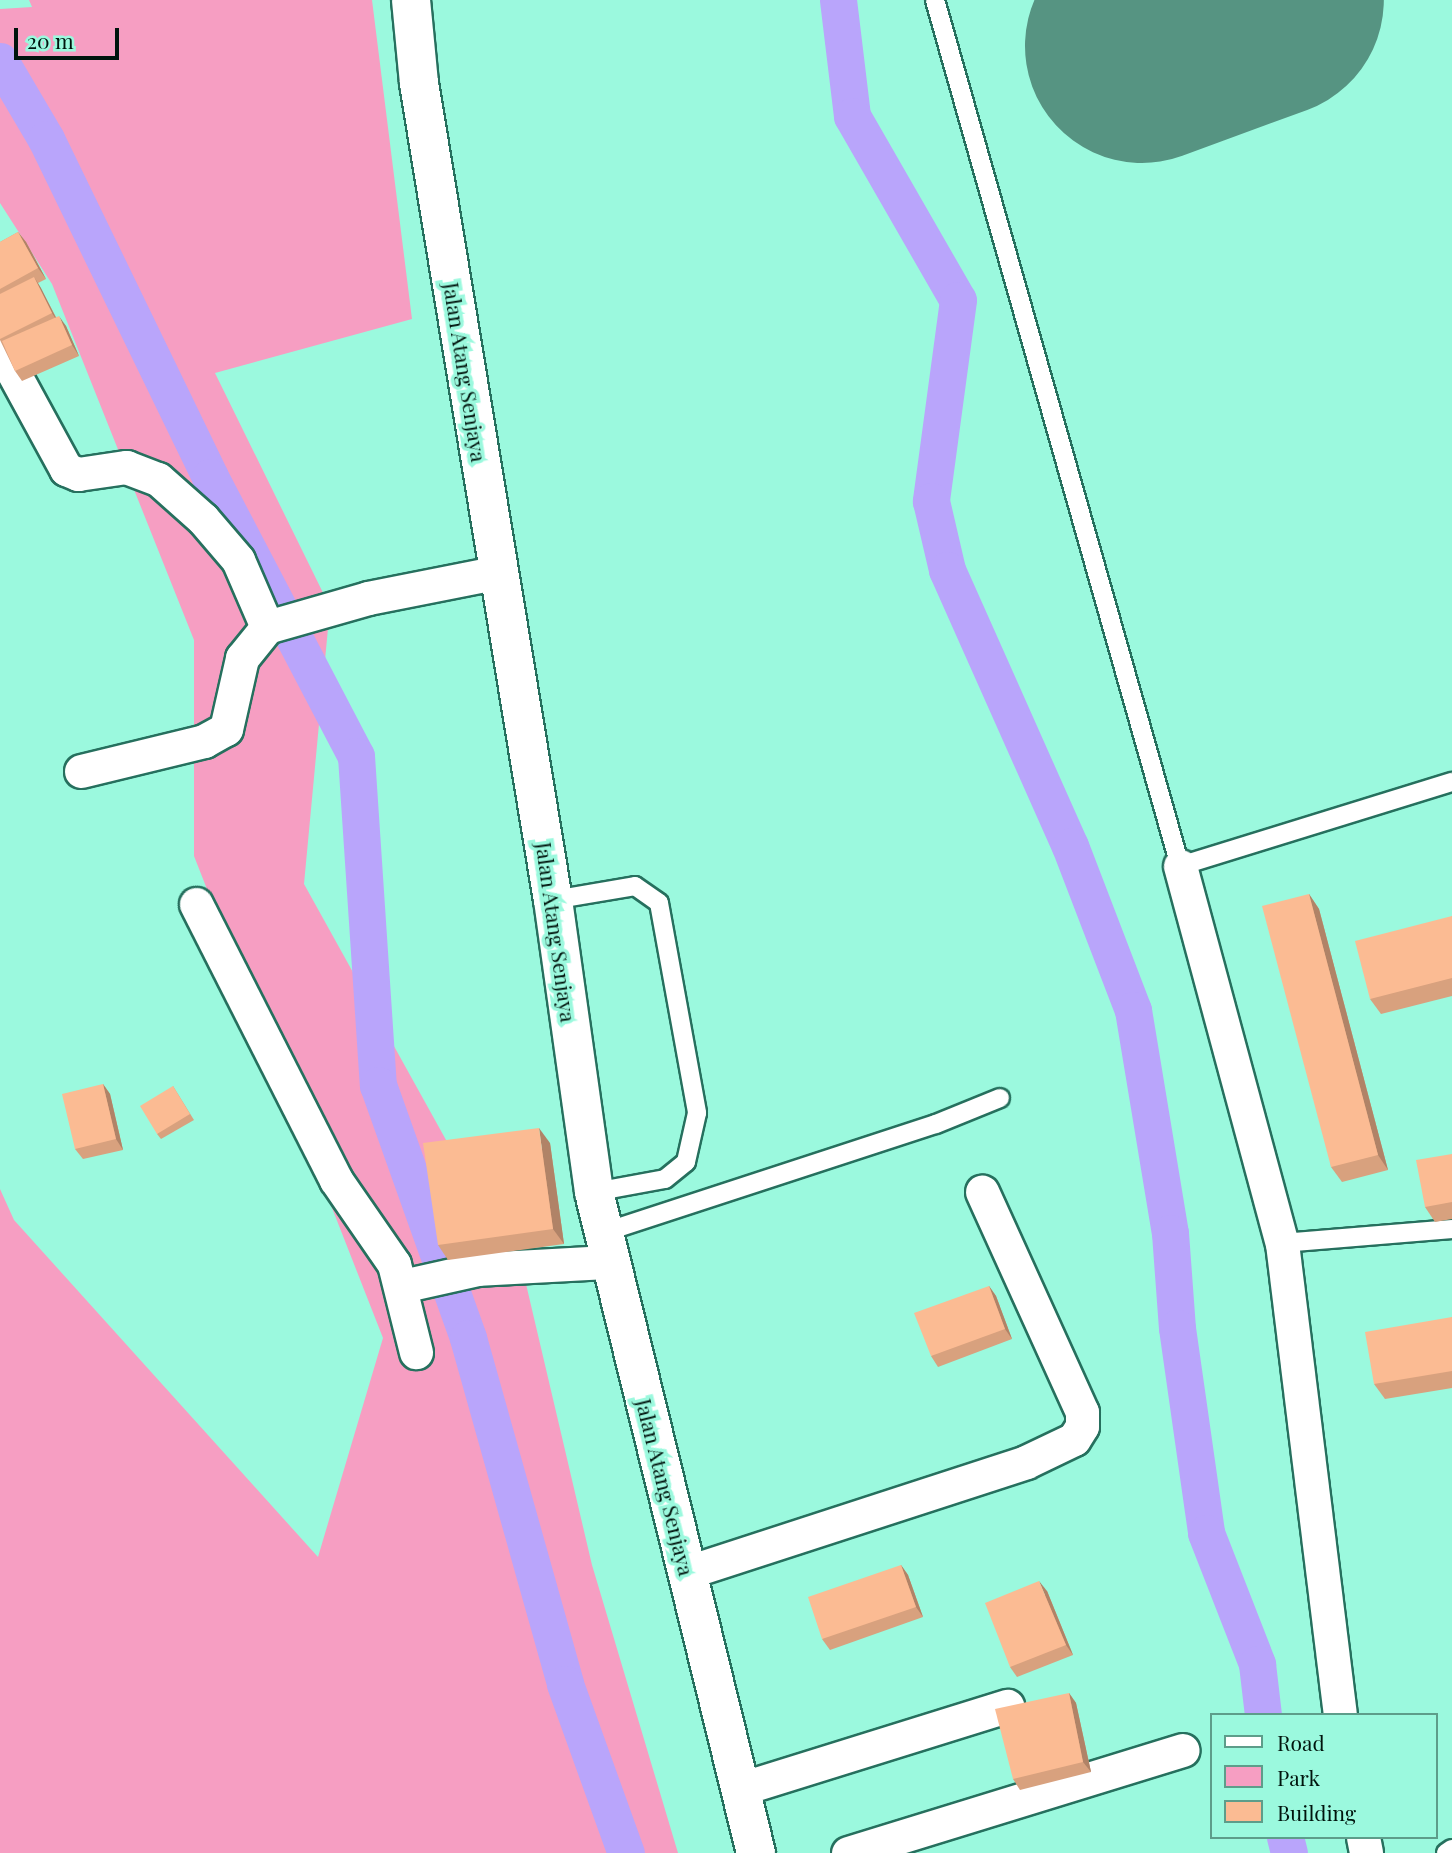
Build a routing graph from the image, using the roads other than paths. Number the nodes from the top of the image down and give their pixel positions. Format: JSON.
{"nodes":[{"id":1,"x":411,"y":0,"type":"edge"},
{"id":2,"x":935,"y":0,"type":"edge"},
{"id":3,"x":0,"y":348,"type":"edge"},
{"id":4,"x":499,"y":572,"type":"junction"},
{"id":5,"x":272,"y":625,"type":"junction"},
{"id":6,"x":81,"y":771,"type":"dead end"},
{"id":7,"x":1452,"y":782,"type":"edge"},
{"id":8,"x":1180,"y":866,"type":"junction"},
{"id":9,"x":553,"y":900,"type":"junction"},
{"id":10,"x":196,"y":904,"type":"dead end"},
{"id":11,"x":1000,"y":1098,"type":"dead end"},
{"id":12,"x":594,"y":1192,"type":"junction"},
{"id":13,"x":982,"y":1192,"type":"dead end"},
{"id":14,"x":1452,"y":1229,"type":"edge"},
{"id":15,"x":1282,"y":1243,"type":"junction"},
{"id":16,"x":606,"y":1247,"type":"junction"},
{"id":17,"x":412,"y":1283,"type":"junction"},
{"id":18,"x":416,"y":1352,"type":"dead end"},
{"id":19,"x":688,"y":1572,"type":"junction"},
{"id":20,"x":1007,"y":1706,"type":"edge"},
{"id":21,"x":1340,"y":1713,"type":"edge"},
{"id":22,"x":1183,"y":1750,"type":"dead end"},
{"id":23,"x":740,"y":1789,"type":"junction"},
{"id":24,"x":1452,"y":1849,"type":"edge"},
{"id":25,"x":756,"y":1853,"type":"edge"},
{"id":26,"x":848,"y":1853,"type":"edge"},
{"id":27,"x":1446,"y":1853,"type":"edge"}],
"edges":[{"from":1,"to":4,"type":"main road","name":"Jalan Atang Senjaya"},
{"from":2,"to":8,"type":"lane"},
{"from":3,"to":5,"type":"street"},
{"from":4,"to":5,"type":"street"},
{"from":4,"to":9,"type":"main road","name":"Jalan Atang Senjaya"},
{"from":5,"to":6,"type":"street"},
{"from":7,"to":8,"type":"lane"},
{"from":8,"to":15,"type":"street"},
{"from":9,"to":12,"type":"main road","name":"Jalan Atang Senjaya"},
{"from":9,"to":12,"type":"lane"},
{"from":10,"to":17,"type":"street"},
{"from":11,"to":16,"type":"lane"},
{"from":12,"to":16,"type":"main road","name":"Jalan Atang Senjaya"},
{"from":13,"to":19,"type":"street"},
{"from":14,"to":15,"type":"lane"},
{"from":15,"to":21,"type":"street"},
{"from":16,"to":17,"type":"street"},
{"from":16,"to":19,"type":"main road","name":"Jalan Atang Senjaya"},
{"from":17,"to":18,"type":"street"},
{"from":19,"to":23,"type":"main road","name":"Jalan Atang Senjaya"},
{"from":20,"to":23,"type":"street"},
{"from":22,"to":26,"type":"street"},
{"from":23,"to":25,"type":"main road","name":"Jalan Atang Senjaya"},
{"from":24,"to":27,"type":"lane"}]}
